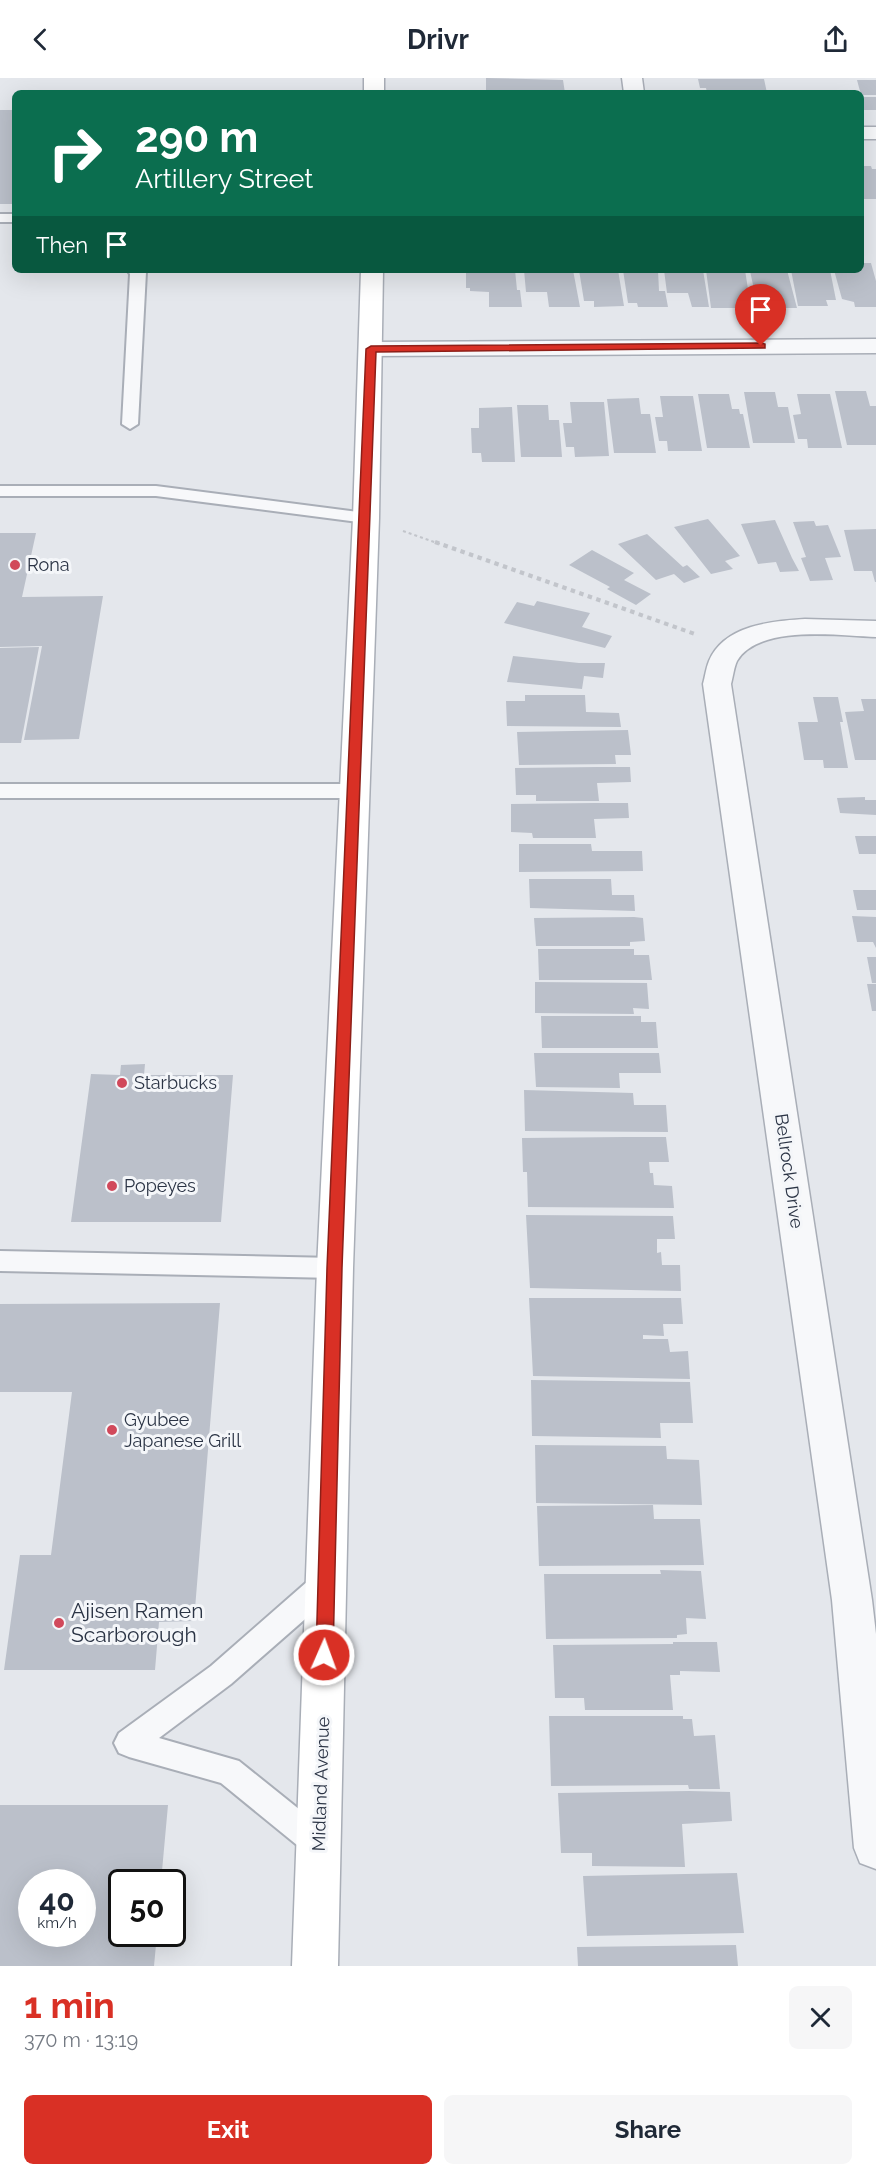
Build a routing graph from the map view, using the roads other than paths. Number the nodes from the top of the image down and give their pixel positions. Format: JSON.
{"nodes":[{"id":1,"x":138,"y":273,"type":"edge"},
{"id":2,"x":372,"y":273,"type":"edge"},
{"id":3,"x":876,"y":346,"type":"edge"},
{"id":4,"x":371,"y":349,"type":"junction"},
{"id":5,"x":130,"y":424,"type":"dead end"},
{"id":6,"x":0,"y":491,"type":"edge"},
{"id":7,"x":366,"y":518,"type":"junction"},
{"id":8,"x":876,"y":629,"type":"edge"},
{"id":9,"x":0,"y":791,"type":"edge"},
{"id":10,"x":355,"y":791,"type":"junction"},
{"id":11,"x":0,"y":1261,"type":"edge"},
{"id":12,"x":335,"y":1268,"type":"junction"},
{"id":13,"x":326,"y":1583,"type":"junction"},
{"id":14,"x":319,"y":1844,"type":"junction"},
{"id":15,"x":876,"y":1848,"type":"edge"},
{"id":16,"x":315,"y":1966,"type":"edge"}],
"edges":[{"from":1,"to":5,"type":"lane"},
{"from":2,"to":4,"type":"main road","name":"Midland Avenue"},
{"from":3,"to":4,"type":"street"},
{"from":4,"to":7,"type":"main road","name":"Midland Avenue"},
{"from":6,"to":7,"type":"lane"},
{"from":7,"to":10,"type":"main road","name":"Midland Avenue"},
{"from":8,"to":15,"type":"street","name":"Bellrock Drive"},
{"from":9,"to":10,"type":"lane"},
{"from":10,"to":12,"type":"main road","name":"Midland Avenue"},
{"from":11,"to":12,"type":"lane"},
{"from":12,"to":13,"type":"main road","name":"Midland Avenue"},
{"from":13,"to":14,"type":"main road","name":"Midland Avenue"},
{"from":13,"to":14,"type":"lane"},
{"from":14,"to":16,"type":"main road","name":"Midland Avenue"}]}
